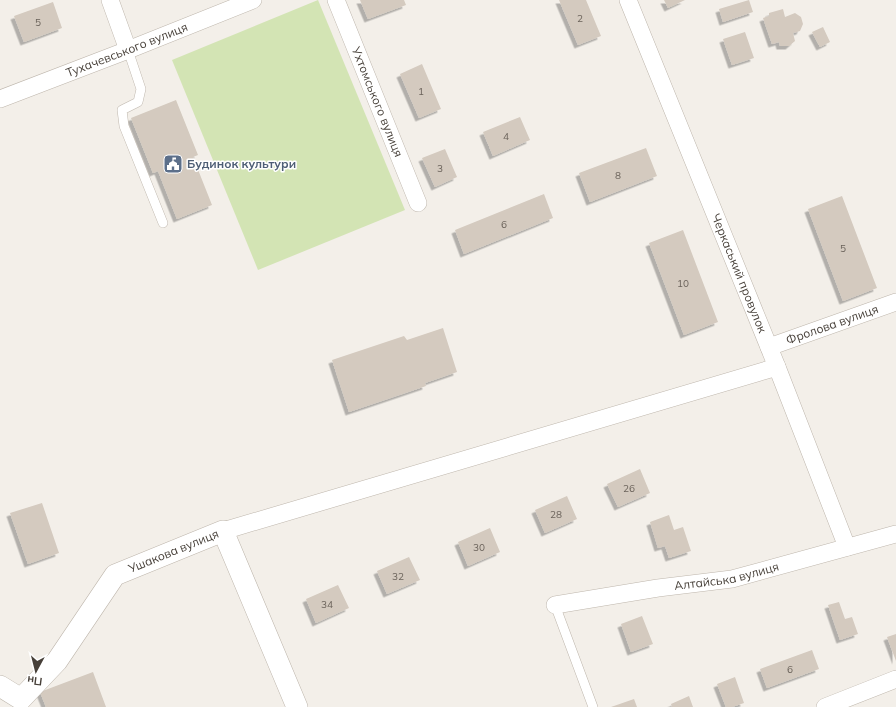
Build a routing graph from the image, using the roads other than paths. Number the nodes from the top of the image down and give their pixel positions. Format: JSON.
{"nodes":[{"id":1,"x":110,"y":0,"type":"edge"},
{"id":2,"x":253,"y":0,"type":"edge"},
{"id":3,"x":336,"y":0,"type":"edge"},
{"id":4,"x":628,"y":0,"type":"edge"},
{"id":5,"x":128,"y":50,"type":"junction"},
{"id":6,"x":0,"y":99,"type":"edge"},
{"id":7,"x":418,"y":203,"type":"dead end"},
{"id":8,"x":163,"y":223,"type":"dead end"},
{"id":9,"x":896,"y":302,"type":"edge"},
{"id":10,"x":769,"y":347,"type":"junction"},
{"id":11,"x":777,"y":367,"type":"junction"},
{"id":12,"x":223,"y":531,"type":"junction"},
{"id":13,"x":896,"y":534,"type":"edge"},
{"id":14,"x":847,"y":547,"type":"junction"},
{"id":15,"x":555,"y":605,"type":"joint"},
{"id":16,"x":896,"y":679,"type":"edge"},
{"id":17,"x":0,"y":686,"type":"edge"},
{"id":18,"x":23,"y":703,"type":"edge"},
{"id":19,"x":296,"y":707,"type":"edge"},
{"id":20,"x":593,"y":707,"type":"edge"},
{"id":21,"x":825,"y":707,"type":"edge"}],
"edges":[{"from":1,"to":5,"type":"street"},
{"from":2,"to":5,"type":"street","name":"Тухачевського вулиця"},
{"from":3,"to":7,"type":"street","name":"Ухтомського вулиця"},
{"from":4,"to":10,"type":"street","name":"Черкаський провулок"},
{"from":5,"to":6,"type":"street","name":"Тухачевського вулиця"},
{"from":5,"to":8,"type":"lane"},
{"from":9,"to":10,"type":"street","name":"Фролова вулиця"},
{"from":10,"to":11,"type":"street","name":"Черкаський провулок"},
{"from":11,"to":12,"type":"street"},
{"from":11,"to":14,"type":"street","name":"Черкаський провулок"},
{"from":12,"to":18,"type":"street","name":"Ушакова вулиця"},
{"from":12,"to":19,"type":"street","name":"Ушакова вулиця"},
{"from":13,"to":14,"type":"street","name":"Алтайська вулиця"},
{"from":14,"to":15,"type":"street","name":"Алтайська вулиця"},
{"from":15,"to":20,"type":"lane"},
{"from":16,"to":21,"type":"street"},
{"from":17,"to":18,"type":"street","name":"Ушакова вулиця"}]}
